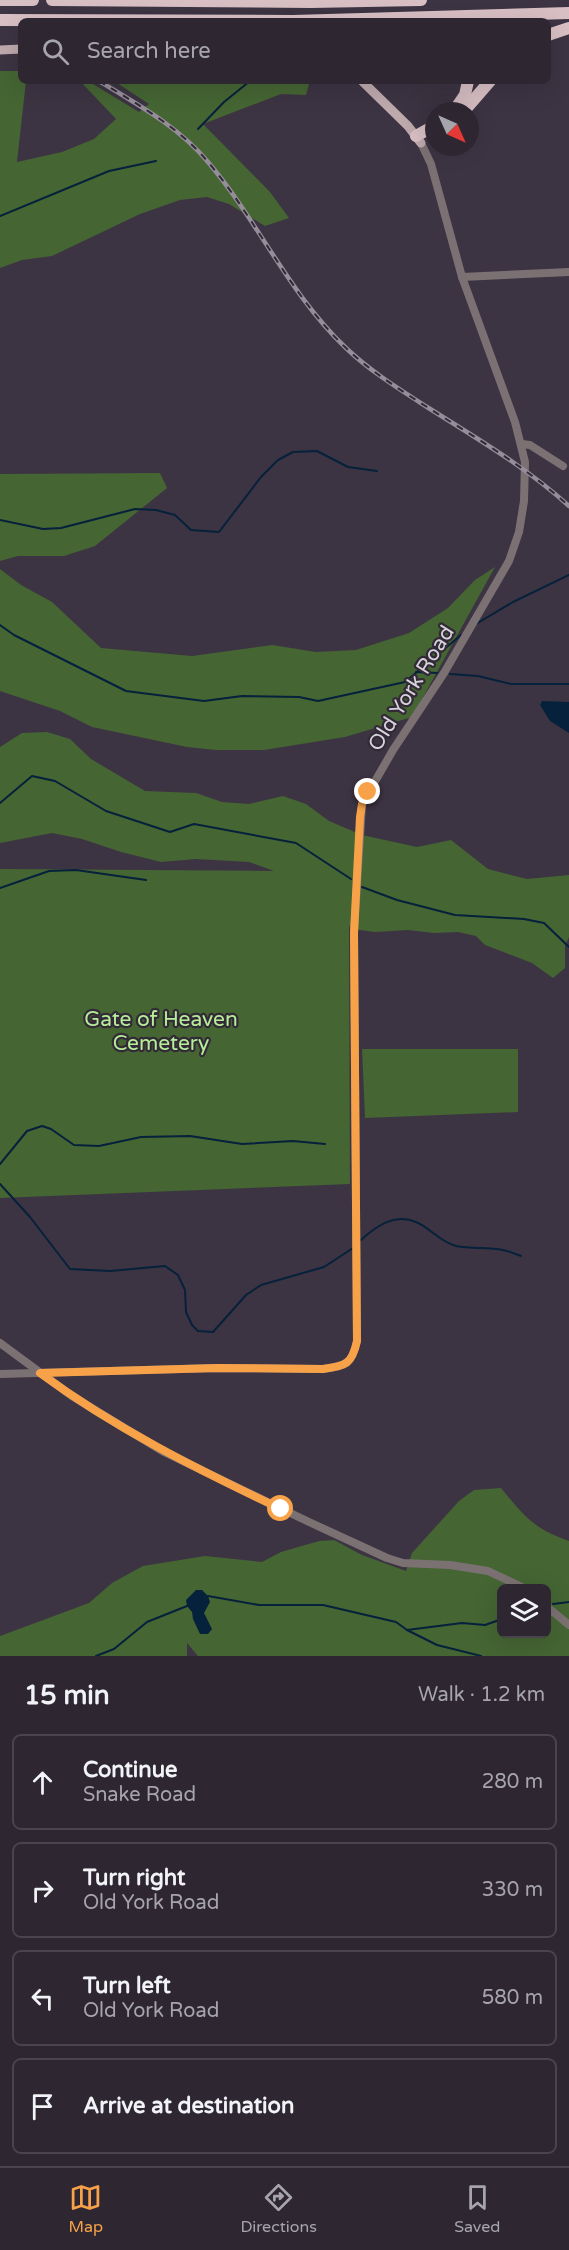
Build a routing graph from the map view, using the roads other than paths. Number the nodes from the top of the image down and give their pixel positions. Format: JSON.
{"nodes":[{"id":1,"x":0,"y":0,"type":"edge"},
{"id":2,"x":33,"y":0,"type":"edge"},
{"id":3,"x":52,"y":0,"type":"edge"},
{"id":4,"x":302,"y":0,"type":"edge"},
{"id":5,"x":421,"y":0,"type":"edge"},
{"id":6,"x":569,"y":13,"type":"edge"},
{"id":7,"x":312,"y":18,"type":"edge"},
{"id":8,"x":396,"y":18,"type":"edge"},
{"id":9,"x":0,"y":20,"type":"edge"},
{"id":10,"x":18,"y":20,"type":"edge"},
{"id":11,"x":569,"y":28,"type":"edge"},
{"id":12,"x":551,"y":34,"type":"edge"},
{"id":13,"x":0,"y":50,"type":"edge"},
{"id":14,"x":18,"y":50,"type":"edge"},
{"id":15,"x":365,"y":84,"type":"edge"},
{"id":16,"x":467,"y":84,"type":"edge"},
{"id":17,"x":487,"y":84,"type":"edge"},
{"id":18,"x":460,"y":102,"type":"edge"},
{"id":19,"x":472,"y":102,"type":"edge"},
{"id":20,"x":425,"y":133,"type":"edge"},
{"id":21,"x":425,"y":137,"type":"edge"},
{"id":22,"x":418,"y":139,"type":"junction"},
{"id":23,"x":569,"y":272,"type":"edge"},
{"id":24,"x":462,"y":277,"type":"junction"},
{"id":25,"x":522,"y":444,"type":"junction"},
{"id":26,"x":563,"y":466,"type":"dead end"},
{"id":27,"x":0,"y":1343,"type":"edge"},
{"id":28,"x":40,"y":1373,"type":"junction"},
{"id":29,"x":0,"y":1374,"type":"edge"},
{"id":30,"x":516,"y":1584,"type":"edge"},
{"id":31,"x":551,"y":1610,"type":"edge"},
{"id":32,"x":569,"y":1625,"type":"edge"}],
"edges":[{"from":1,"to":2,"type":"highway"},
{"from":3,"to":5,"type":"highway"},
{"from":4,"to":7,"type":"main road"},
{"from":6,"to":8,"type":"highway"},
{"from":9,"to":10,"type":"highway"},
{"from":11,"to":12,"type":"highway"},
{"from":13,"to":14,"type":"main road"},
{"from":15,"to":22,"type":"main road","name":"Old York Road"},
{"from":16,"to":18,"type":"highway"},
{"from":17,"to":19,"type":"highway"},
{"from":20,"to":22,"type":"highway"},
{"from":21,"to":22,"type":"highway"},
{"from":22,"to":24,"type":"street","name":"Old York Road"},
{"from":23,"to":24,"type":"street"},
{"from":24,"to":25,"type":"street","name":"Old York Road"},
{"from":25,"to":26,"type":"street"},
{"from":25,"to":28,"type":"street","name":"Old York Road"},
{"from":27,"to":28,"type":"street"},
{"from":28,"to":29,"type":"street","name":"Old York Road"},
{"from":28,"to":30,"type":"street"},
{"from":31,"to":32,"type":"street"}]}
